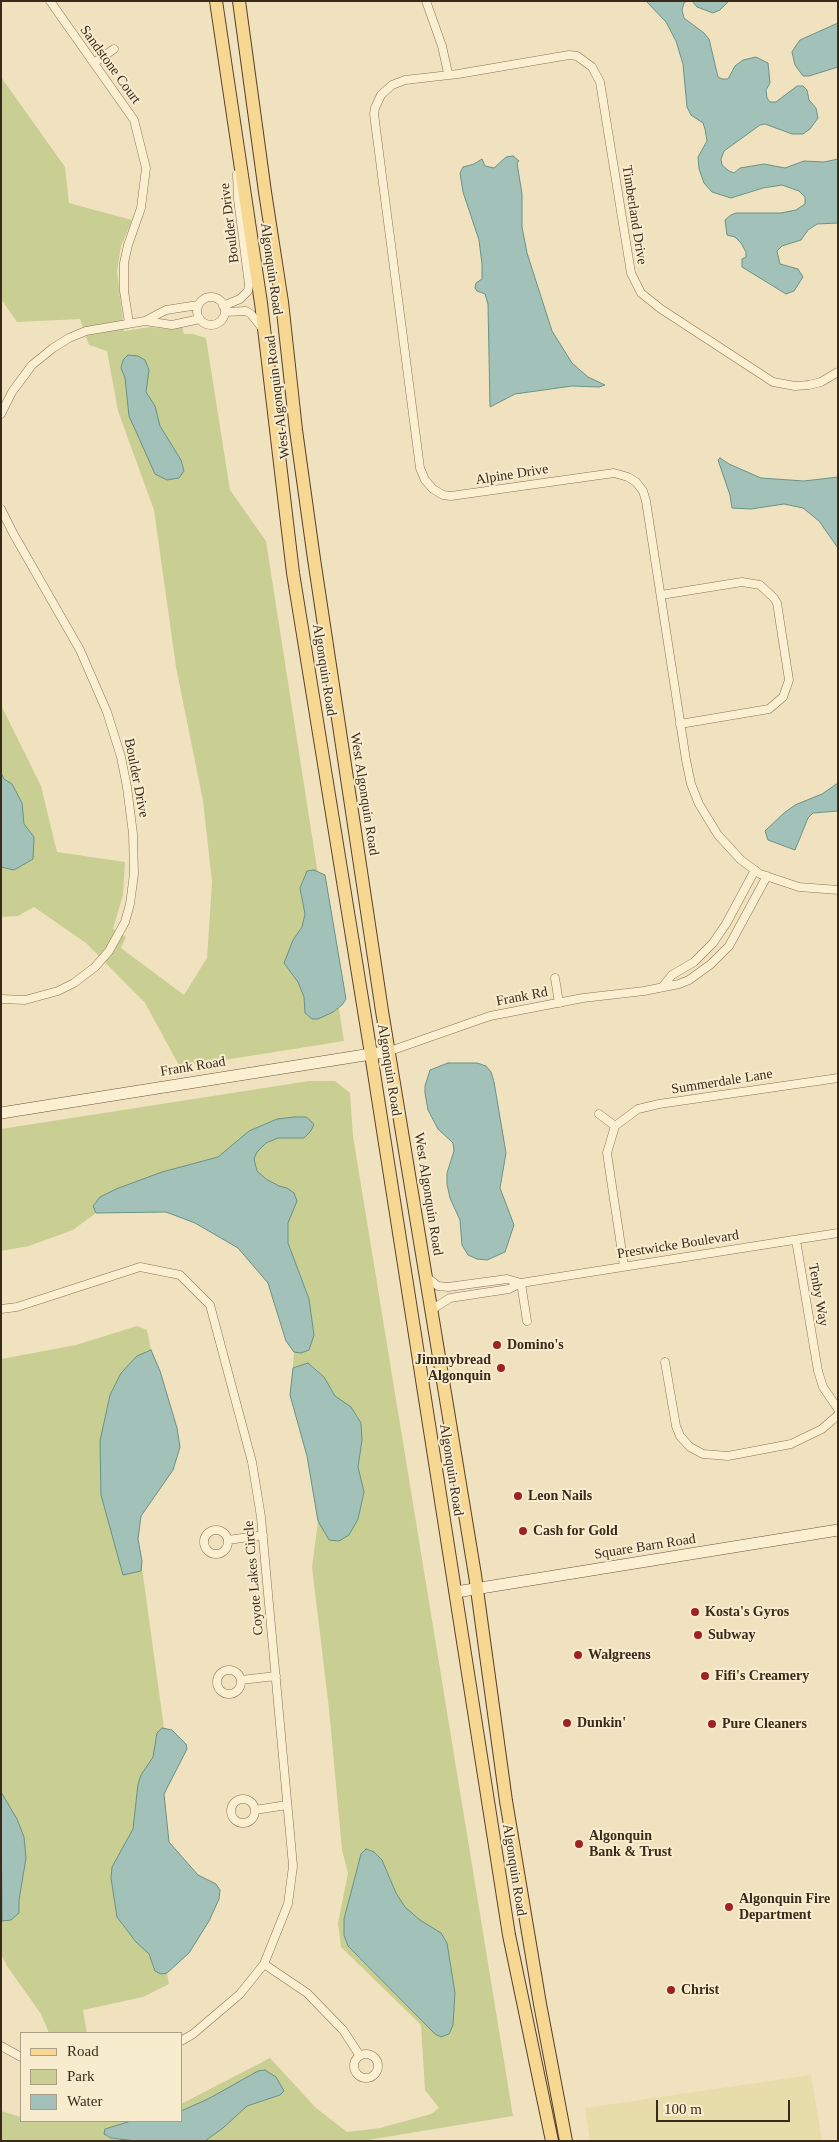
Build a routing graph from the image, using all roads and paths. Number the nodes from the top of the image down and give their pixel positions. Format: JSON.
{"nodes":[{"id":1,"x":50,"y":1,"type":"edge"},
{"id":2,"x":239,"y":1,"type":"edge"},
{"id":3,"x":426,"y":1,"type":"edge"},
{"id":4,"x":218,"y":2,"type":"edge"},
{"id":5,"x":114,"y":49,"type":"dead end"},
{"id":6,"x":94,"y":63,"type":"junction"},
{"id":7,"x":447,"y":74,"type":"junction"},
{"id":8,"x":239,"y":152,"type":"junction"},
{"id":9,"x":198,"y":305,"type":"junction"},
{"id":10,"x":224,"y":309,"type":"junction"},
{"id":11,"x":200,"y":320,"type":"junction"},
{"id":12,"x":145,"y":321,"type":"junction"},
{"id":13,"x":129,"y":323,"type":"junction"},
{"id":14,"x":264,"y":329,"type":"junction"},
{"id":15,"x":838,"y":372,"type":"edge"},
{"id":16,"x":3,"y":403,"type":"edge"},
{"id":17,"x":1,"y":414,"type":"edge"},
{"id":18,"x":1,"y":509,"type":"edge"},
{"id":19,"x":661,"y":595,"type":"junction"},
{"id":20,"x":680,"y":724,"type":"junction"},
{"id":21,"x":754,"y":870,"type":"junction"},
{"id":22,"x":767,"y":876,"type":"junction"},
{"id":23,"x":838,"y":890,"type":"edge"},
{"id":24,"x":555,"y":978,"type":"dead end"},
{"id":25,"x":663,"y":986,"type":"junction"},
{"id":26,"x":1,"y":999,"type":"edge"},
{"id":27,"x":559,"y":1003,"type":"junction"},
{"id":28,"x":390,"y":1051,"type":"junction"},
{"id":29,"x":371,"y":1054,"type":"junction"},
{"id":30,"x":838,"y":1078,"type":"edge"},
{"id":31,"x":1,"y":1113,"type":"edge"},
{"id":32,"x":598,"y":1114,"type":"dead end"},
{"id":33,"x":615,"y":1126,"type":"junction"},
{"id":34,"x":838,"y":1233,"type":"edge"},
{"id":35,"x":796,"y":1240,"type":"junction"},
{"id":36,"x":624,"y":1266,"type":"junction"},
{"id":37,"x":425,"y":1272,"type":"junction"},
{"id":38,"x":521,"y":1283,"type":"junction"},
{"id":39,"x":1,"y":1309,"type":"edge"},
{"id":40,"x":431,"y":1310,"type":"junction"},
{"id":41,"x":527,"y":1321,"type":"dead end"},
{"id":42,"x":665,"y":1362,"type":"dead end"},
{"id":43,"x":838,"y":1409,"type":"edge"},
{"id":44,"x":838,"y":1415,"type":"edge"},
{"id":45,"x":838,"y":1530,"type":"edge"},
{"id":46,"x":263,"y":1535,"type":"junction"},
{"id":47,"x":228,"y":1540,"type":"dead end"},
{"id":48,"x":476,"y":1589,"type":"junction"},
{"id":49,"x":456,"y":1592,"type":"junction"},
{"id":50,"x":276,"y":1676,"type":"junction"},
{"id":51,"x":241,"y":1680,"type":"dead end"},
{"id":52,"x":287,"y":1805,"type":"junction"},
{"id":53,"x":255,"y":1810,"type":"dead end"},
{"id":54,"x":264,"y":1964,"type":"junction"},
{"id":55,"x":182,"y":2040,"type":"edge"},
{"id":56,"x":1,"y":2046,"type":"edge"},
{"id":57,"x":360,"y":2056,"type":"dead end"},
{"id":58,"x":20,"y":2057,"type":"edge"},
{"id":59,"x":552,"y":2141,"type":"edge"},
{"id":60,"x":566,"y":2141,"type":"edge"}],
"edges":[{"from":1,"to":6,"type":"street","name":"Sandstone Court"},
{"from":2,"to":28,"type":"main road","name":"West Algonquin Road"},
{"from":3,"to":7,"type":"street"},
{"from":4,"to":8,"type":"main road","name":"Algonquin Road"},
{"from":5,"to":6,"type":"street"},
{"from":6,"to":13,"type":"street","name":"Sandstone Court"},
{"from":7,"to":15,"type":"street","name":"Timberland Drive"},
{"from":7,"to":19,"type":"street","name":"Alpine Drive"},
{"from":8,"to":10,"type":"street","name":"Boulder Drive"},
{"from":8,"to":14,"type":"main road","name":"Algonquin Road"},
{"from":9,"to":10,"type":"street","name":"Boulder Drive"},
{"from":9,"to":11,"type":"street"},
{"from":9,"to":12,"type":"street","name":"Boulder Drive"},
{"from":10,"to":11,"type":"street","name":"Boulder Drive"},
{"from":10,"to":14,"type":"street","name":"Boulder Drive"},
{"from":11,"to":12,"type":"street","name":"Boulder Drive"},
{"from":12,"to":13,"type":"street","name":"Boulder Drive"},
{"from":13,"to":16,"type":"street","name":"Boulder Drive"},
{"from":14,"to":29,"type":"main road","name":"Algonquin Road"},
{"from":16,"to":17,"type":"street","name":"Boulder Drive"},
{"from":18,"to":26,"type":"street","name":"Boulder Drive"},
{"from":19,"to":20,"type":"street","name":"Alpine Drive"},
{"from":19,"to":20,"type":"street"},
{"from":20,"to":21,"type":"street","name":"Alpine Drive"},
{"from":21,"to":22,"type":"street","name":"Alpine Drive"},
{"from":21,"to":25,"type":"street","name":"Frank Rd"},
{"from":22,"to":23,"type":"street","name":"Alpine Drive"},
{"from":22,"to":25,"type":"street","name":"Frank Rd"},
{"from":24,"to":27,"type":"street"},
{"from":25,"to":27,"type":"street","name":"Frank Rd"},
{"from":27,"to":28,"type":"street","name":"Frank Rd"},
{"from":28,"to":29,"type":"street","name":"Frank Road"},
{"from":28,"to":37,"type":"main road","name":"West Algonquin Road"},
{"from":29,"to":31,"type":"street","name":"Frank Road"},
{"from":29,"to":49,"type":"main road","name":"Algonquin Road"},
{"from":30,"to":33,"type":"street","name":"Summerdale Lane"},
{"from":32,"to":33,"type":"street"},
{"from":33,"to":36,"type":"street"},
{"from":34,"to":35,"type":"street","name":"Prestwicke Boulevard"},
{"from":35,"to":36,"type":"street","name":"Prestwicke Boulevard"},
{"from":35,"to":43,"type":"street","name":"Tenby Way"},
{"from":36,"to":38,"type":"street","name":"Prestwicke Boulevard"},
{"from":37,"to":38,"type":"street","name":"Prestwicke Boulevard"},
{"from":37,"to":40,"type":"main road","name":"West Algonquin Road"},
{"from":38,"to":40,"type":"street","name":"Prestwicke Boulevard"},
{"from":38,"to":41,"type":"street"},
{"from":39,"to":46,"type":"street","name":"Coyote Lakes Circle"},
{"from":40,"to":48,"type":"main road","name":"West Algonquin Road"},
{"from":42,"to":44,"type":"street"},
{"from":45,"to":48,"type":"street","name":"Square Barn Road"},
{"from":46,"to":47,"type":"street"},
{"from":46,"to":50,"type":"street","name":"Coyote Lakes Circle"},
{"from":48,"to":49,"type":"street","name":"Square Barn Road"},
{"from":48,"to":60,"type":"main road","name":"Algonquin Road"},
{"from":49,"to":59,"type":"main road","name":"Algonquin Road"},
{"from":50,"to":51,"type":"street"},
{"from":50,"to":52,"type":"street","name":"Coyote Lakes Circle"},
{"from":52,"to":53,"type":"street"},
{"from":52,"to":54,"type":"street","name":"Coyote Lakes Circle"},
{"from":54,"to":55,"type":"street","name":"Coyote Lakes Circle"},
{"from":54,"to":57,"type":"street"},
{"from":56,"to":58,"type":"street"}]}
